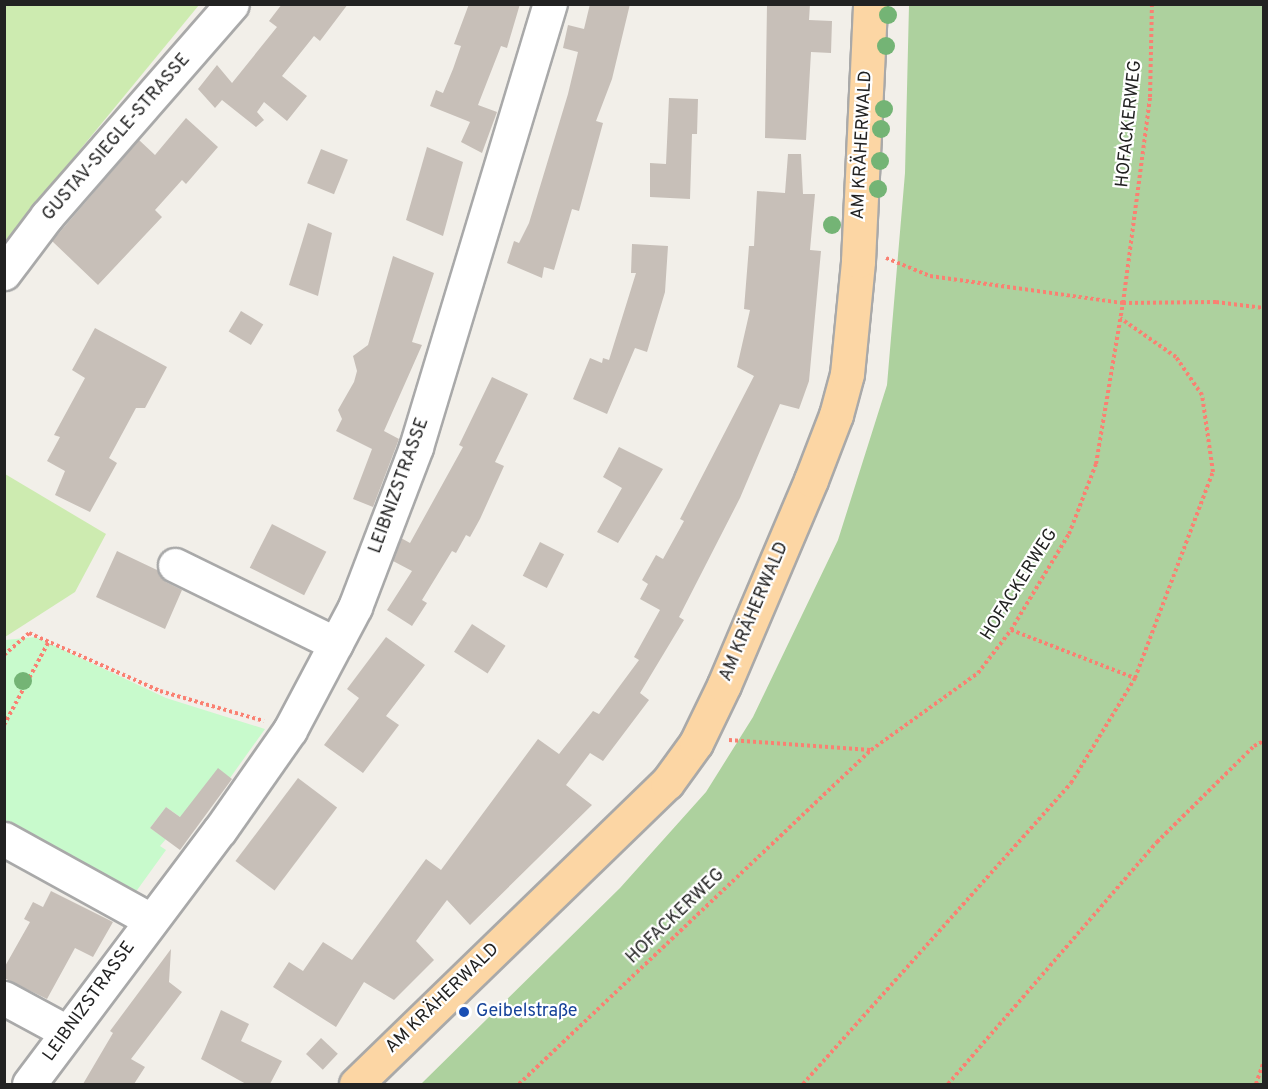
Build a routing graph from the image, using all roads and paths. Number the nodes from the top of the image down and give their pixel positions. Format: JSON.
{"nodes":[{"id":1,"x":232,"y":4,"type":"edge"},
{"id":2,"x":550,"y":4,"type":"edge"},
{"id":3,"x":870,"y":4,"type":"edge"},
{"id":4,"x":1152,"y":4,"type":"edge"},
{"id":5,"x":883,"y":257,"type":"dead end"},
{"id":6,"x":4,"y":273,"type":"edge"},
{"id":7,"x":1123,"y":303,"type":"junction"},
{"id":8,"x":1263,"y":309,"type":"edge"},
{"id":9,"x":1120,"y":318,"type":"junction"},
{"id":10,"x":175,"y":564,"type":"dead end"},
{"id":11,"x":1011,"y":630,"type":"junction"},
{"id":12,"x":50,"y":641,"type":"junction"},
{"id":13,"x":336,"y":644,"type":"junction"},
{"id":14,"x":4,"y":655,"type":"edge"},
{"id":15,"x":1135,"y":678,"type":"junction"},
{"id":16,"x":4,"y":725,"type":"edge"},
{"id":17,"x":290,"y":730,"type":"junction"},
{"id":18,"x":728,"y":740,"type":"dead end"},
{"id":19,"x":1263,"y":741,"type":"edge"},
{"id":20,"x":871,"y":750,"type":"junction"},
{"id":21,"x":4,"y":839,"type":"edge"},
{"id":22,"x":151,"y":920,"type":"junction"},
{"id":23,"x":4,"y":998,"type":"edge"},
{"id":24,"x":67,"y":1032,"type":"junction"},
{"id":25,"x":1263,"y":1061,"type":"edge"},
{"id":26,"x":42,"y":1078,"type":"edge"},
{"id":27,"x":356,"y":1084,"type":"edge"},
{"id":28,"x":519,"y":1084,"type":"edge"},
{"id":29,"x":803,"y":1084,"type":"edge"},
{"id":30,"x":948,"y":1084,"type":"edge"},
{"id":31,"x":1256,"y":1084,"type":"edge"}],
"edges":[{"from":1,"to":6,"type":"street","name":"GUSTAV-SIEGLE-STRASSE"},
{"from":2,"to":13,"type":"street","name":"LEIBNIZSTRASSE"},
{"from":3,"to":27,"type":"main road","name":"AM KRÄHERWALD"},
{"from":4,"to":7,"type":"path","name":"HOFACKERWEG"},
{"from":5,"to":7,"type":"path"},
{"from":7,"to":8,"type":"path"},
{"from":7,"to":9,"type":"path","name":"HOFACKERWEG"},
{"from":9,"to":11,"type":"path","name":"HOFACKERWEG"},
{"from":9,"to":15,"type":"path"},
{"from":10,"to":13,"type":"street"},
{"from":11,"to":15,"type":"path"},
{"from":11,"to":20,"type":"path","name":"HOFACKERWEG"},
{"from":12,"to":14,"type":"path"},
{"from":12,"to":16,"type":"path"},
{"from":12,"to":17,"type":"path"},
{"from":13,"to":17,"type":"street","name":"LEIBNIZSTRASSE"},
{"from":15,"to":29,"type":"path"},
{"from":17,"to":22,"type":"street","name":"LEIBNIZSTRASSE"},
{"from":18,"to":20,"type":"path"},
{"from":19,"to":30,"type":"path"},
{"from":20,"to":28,"type":"path","name":"HOFACKERWEG"},
{"from":21,"to":22,"type":"street"},
{"from":22,"to":24,"type":"street","name":"LEIBNIZSTRASSE"},
{"from":23,"to":24,"type":"street"},
{"from":24,"to":26,"type":"street","name":"LEIBNIZSTRASSE"},
{"from":25,"to":31,"type":"path"}]}
